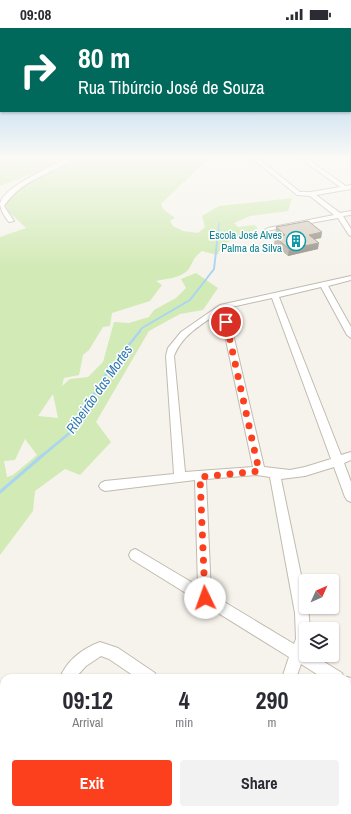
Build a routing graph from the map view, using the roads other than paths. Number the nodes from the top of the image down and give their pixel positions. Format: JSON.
{"nodes":[{"id":1,"x":8,"y":196,"type":"edge"},
{"id":2,"x":313,"y":196,"type":"edge"},
{"id":3,"x":351,"y":214,"type":"edge"},
{"id":4,"x":340,"y":216,"type":"junction"},
{"id":5,"x":11,"y":221,"type":"dead end"},
{"id":6,"x":268,"y":230,"type":"dead end"},
{"id":7,"x":351,"y":234,"type":"edge"},
{"id":8,"x":351,"y":278,"type":"edge"},
{"id":9,"x":324,"y":284,"type":"junction"},
{"id":10,"x":275,"y":296,"type":"junction"},
{"id":11,"x":223,"y":307,"type":"junction"},
{"id":12,"x":351,"y":335,"type":"edge"},
{"id":13,"x":351,"y":456,"type":"edge"},
{"id":14,"x":338,"y":461,"type":"junction"},
{"id":15,"x":259,"y":471,"type":"junction"},
{"id":16,"x":275,"y":475,"type":"junction"},
{"id":17,"x":180,"y":477,"type":"junction"},
{"id":18,"x":200,"y":477,"type":"junction"},
{"id":19,"x":105,"y":486,"type":"dead end"},
{"id":20,"x":351,"y":497,"type":"edge"},
{"id":21,"x":135,"y":555,"type":"dead end"},
{"id":22,"x":205,"y":598,"type":"junction"},
{"id":23,"x":298,"y":655,"type":"junction"},
{"id":24,"x":69,"y":674,"type":"edge"},
{"id":25,"x":144,"y":674,"type":"edge"},
{"id":26,"x":291,"y":674,"type":"edge"},
{"id":27,"x":330,"y":674,"type":"edge"}],
"edges":[{"from":1,"to":5,"type":"street"},
{"from":2,"to":4,"type":"street"},
{"from":3,"to":4,"type":"street"},
{"from":4,"to":6,"type":"street"},
{"from":4,"to":7,"type":"street"},
{"from":8,"to":9,"type":"street"},
{"from":9,"to":10,"type":"street"},
{"from":9,"to":12,"type":"street"},
{"from":10,"to":11,"type":"street"},
{"from":10,"to":14,"type":"street"},
{"from":11,"to":15,"type":"street"},
{"from":11,"to":17,"type":"street"},
{"from":13,"to":14,"type":"street"},
{"from":14,"to":16,"type":"street"},
{"from":14,"to":20,"type":"street"},
{"from":15,"to":16,"type":"street"},
{"from":15,"to":18,"type":"street"},
{"from":16,"to":23,"type":"street"},
{"from":17,"to":18,"type":"street"},
{"from":17,"to":19,"type":"street"},
{"from":18,"to":22,"type":"street"},
{"from":21,"to":22,"type":"street"},
{"from":22,"to":23,"type":"street"},
{"from":23,"to":26,"type":"street"},
{"from":23,"to":27,"type":"street"},
{"from":24,"to":25,"type":"street"}]}
